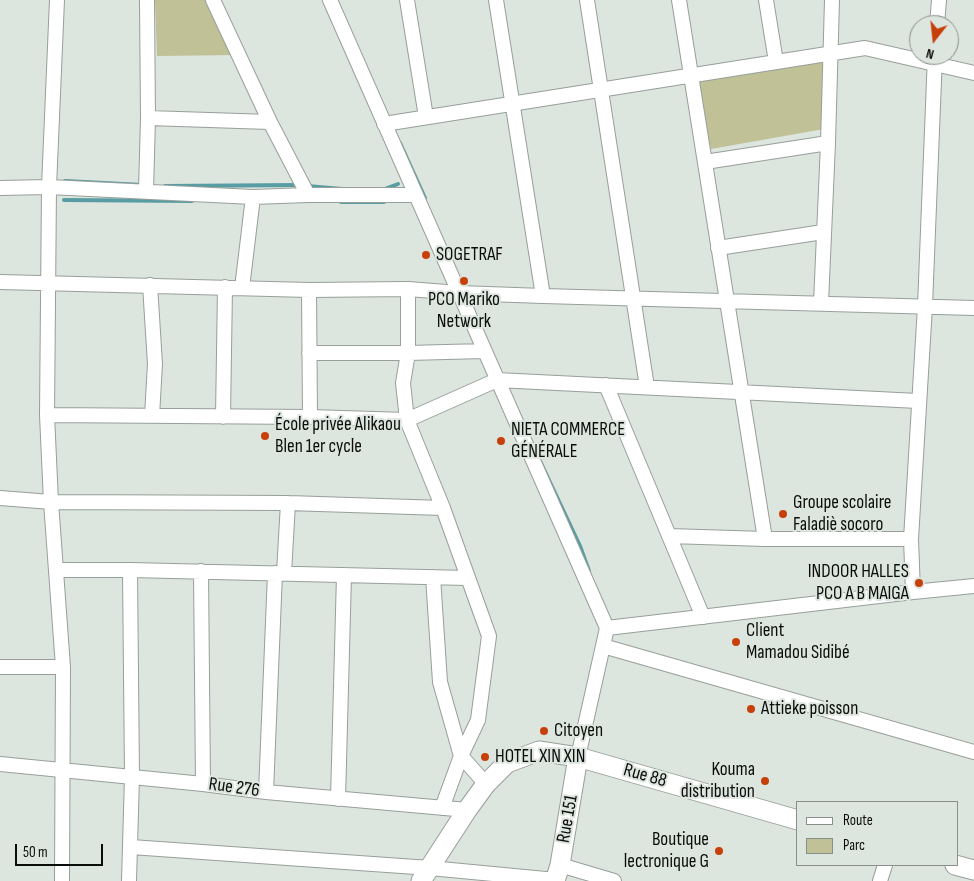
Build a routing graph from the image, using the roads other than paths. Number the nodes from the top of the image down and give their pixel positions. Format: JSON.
{"nodes":[{"id":1,"x":57,"y":0,"type":"edge"},
{"id":2,"x":147,"y":0,"type":"edge"},
{"id":3,"x":214,"y":0,"type":"edge"},
{"id":4,"x":330,"y":0,"type":"edge"},
{"id":5,"x":407,"y":0,"type":"edge"},
{"id":6,"x":496,"y":0,"type":"edge"},
{"id":7,"x":587,"y":0,"type":"edge"},
{"id":8,"x":678,"y":0,"type":"edge"},
{"id":9,"x":766,"y":0,"type":"edge"},
{"id":10,"x":832,"y":0,"type":"edge"},
{"id":11,"x":939,"y":0,"type":"edge"},
{"id":12,"x":938,"y":15,"type":"edge"},
{"id":13,"x":831,"y":54,"type":"junction"},
{"id":14,"x":909,"y":56,"type":"edge"},
{"id":15,"x":776,"y":62,"type":"junction"},
{"id":16,"x":935,"y":65,"type":"edge"},
{"id":17,"x":950,"y":65,"type":"edge"},
{"id":18,"x":974,"y":73,"type":"edge"},
{"id":19,"x":691,"y":75,"type":"junction"},
{"id":20,"x":602,"y":89,"type":"junction"},
{"id":21,"x":512,"y":103,"type":"junction"},
{"id":22,"x":426,"y":116,"type":"junction"},
{"id":23,"x":148,"y":118,"type":"junction"},
{"id":24,"x":270,"y":122,"type":"junction"},
{"id":25,"x":384,"y":124,"type":"junction"},
{"id":26,"x":828,"y":143,"type":"junction"},
{"id":27,"x":705,"y":162,"type":"junction"},
{"id":28,"x":49,"y":187,"type":"junction"},
{"id":29,"x":0,"y":188,"type":"edge"},
{"id":30,"x":146,"y":191,"type":"junction"},
{"id":31,"x":308,"y":194,"type":"junction"},
{"id":32,"x":415,"y":195,"type":"junction"},
{"id":33,"x":253,"y":197,"type":"junction"},
{"id":34,"x":823,"y":232,"type":"junction"},
{"id":35,"x":718,"y":248,"type":"junction"},
{"id":36,"x":0,"y":282,"type":"edge"},
{"id":37,"x":47,"y":283,"type":"junction"},
{"id":38,"x":150,"y":285,"type":"junction"},
{"id":39,"x":224,"y":288,"type":"junction"},
{"id":40,"x":242,"y":288,"type":"junction"},
{"id":41,"x":408,"y":289,"type":"junction"},
{"id":42,"x":309,"y":290,"type":"junction"},
{"id":43,"x":459,"y":293,"type":"junction"},
{"id":44,"x":543,"y":296,"type":"junction"},
{"id":45,"x":634,"y":298,"type":"junction"},
{"id":46,"x":726,"y":301,"type":"junction"},
{"id":47,"x":821,"y":304,"type":"junction"},
{"id":48,"x":925,"y":306,"type":"junction"},
{"id":49,"x":974,"y":308,"type":"edge"},
{"id":50,"x":484,"y":351,"type":"junction"},
{"id":51,"x":309,"y":353,"type":"junction"},
{"id":52,"x":408,"y":353,"type":"junction"},
{"id":53,"x":497,"y":380,"type":"junction"},
{"id":54,"x":606,"y":385,"type":"junction"},
{"id":55,"x":647,"y":387,"type":"junction"},
{"id":56,"x":742,"y":393,"type":"junction"},
{"id":57,"x":918,"y":401,"type":"junction"},
{"id":58,"x":47,"y":415,"type":"junction"},
{"id":59,"x":152,"y":416,"type":"junction"},
{"id":60,"x":223,"y":417,"type":"junction"},
{"id":61,"x":310,"y":417,"type":"junction"},
{"id":62,"x":406,"y":420,"type":"junction"},
{"id":63,"x":0,"y":498,"type":"edge"},
{"id":64,"x":51,"y":502,"type":"junction"},
{"id":65,"x":288,"y":503,"type":"junction"},
{"id":66,"x":443,"y":508,"type":"junction"},
{"id":67,"x":669,"y":536,"type":"junction"},
{"id":68,"x":765,"y":539,"type":"junction"},
{"id":69,"x":912,"y":539,"type":"junction"},
{"id":70,"x":56,"y":570,"type":"junction"},
{"id":71,"x":130,"y":570,"type":"junction"},
{"id":72,"x":201,"y":571,"type":"junction"},
{"id":73,"x":279,"y":573,"type":"junction"},
{"id":74,"x":344,"y":575,"type":"junction"},
{"id":75,"x":433,"y":577,"type":"junction"},
{"id":76,"x":467,"y":578,"type":"junction"},
{"id":77,"x":974,"y":586,"type":"edge"},
{"id":78,"x":913,"y":592,"type":"junction"},
{"id":79,"x":703,"y":617,"type":"junction"},
{"id":80,"x":607,"y":628,"type":"junction"},
{"id":81,"x":603,"y":646,"type":"junction"},
{"id":82,"x":63,"y":667,"type":"junction"},
{"id":83,"x":0,"y":668,"type":"edge"},
{"id":84,"x":974,"y":752,"type":"edge"},
{"id":85,"x":462,"y":756,"type":"junction"},
{"id":86,"x":578,"y":758,"type":"junction"},
{"id":87,"x":0,"y":764,"type":"edge"},
{"id":88,"x":63,"y":770,"type":"junction"},
{"id":89,"x":132,"y":777,"type":"junction"},
{"id":90,"x":202,"y":784,"type":"junction"},
{"id":91,"x":486,"y":784,"type":"junction"},
{"id":92,"x":266,"y":792,"type":"junction"},
{"id":93,"x":338,"y":799,"type":"junction"},
{"id":94,"x":442,"y":808,"type":"junction"},
{"id":95,"x":467,"y":810,"type":"junction"},
{"id":96,"x":796,"y":819,"type":"edge"},
{"id":97,"x":131,"y":847,"type":"junction"},
{"id":98,"x":885,"y":866,"type":"edge"},
{"id":99,"x":959,"y":866,"type":"edge"},
{"id":100,"x":974,"y":870,"type":"edge"},
{"id":101,"x":425,"y":874,"type":"edge"},
{"id":102,"x":557,"y":875,"type":"edge"},
{"id":103,"x":62,"y":881,"type":"edge"},
{"id":104,"x":129,"y":881,"type":"edge"},
{"id":105,"x":614,"y":881,"type":"edge"},
{"id":106,"x":880,"y":881,"type":"edge"}],
"edges":[{"from":1,"to":28,"type":"street"},
{"from":2,"to":23,"type":"street"},
{"from":3,"to":24,"type":"street"},
{"from":4,"to":25,"type":"street"},
{"from":5,"to":22,"type":"street"},
{"from":6,"to":21,"type":"street"},
{"from":7,"to":20,"type":"street"},
{"from":8,"to":19,"type":"street"},
{"from":9,"to":15,"type":"street"},
{"from":10,"to":13,"type":"street"},
{"from":11,"to":12,"type":"street"},
{"from":13,"to":14,"type":"street"},
{"from":13,"to":15,"type":"street"},
{"from":13,"to":26,"type":"street"},
{"from":15,"to":19,"type":"street"},
{"from":16,"to":48,"type":"street"},
{"from":17,"to":18,"type":"street"},
{"from":19,"to":20,"type":"street"},
{"from":19,"to":27,"type":"street"},
{"from":20,"to":21,"type":"street"},
{"from":20,"to":45,"type":"street"},
{"from":21,"to":22,"type":"street"},
{"from":21,"to":44,"type":"street"},
{"from":22,"to":25,"type":"street"},
{"from":23,"to":24,"type":"street"},
{"from":23,"to":30,"type":"street"},
{"from":24,"to":31,"type":"street"},
{"from":25,"to":32,"type":"street"},
{"from":26,"to":27,"type":"street"},
{"from":26,"to":34,"type":"street"},
{"from":27,"to":35,"type":"street"},
{"from":28,"to":29,"type":"street"},
{"from":28,"to":30,"type":"street"},
{"from":28,"to":37,"type":"street"},
{"from":30,"to":33,"type":"street"},
{"from":31,"to":32,"type":"street"},
{"from":31,"to":33,"type":"street"},
{"from":32,"to":43,"type":"street"},
{"from":33,"to":40,"type":"street"},
{"from":34,"to":35,"type":"street"},
{"from":34,"to":47,"type":"street"},
{"from":35,"to":46,"type":"street"},
{"from":36,"to":37,"type":"street"},
{"from":37,"to":38,"type":"street"},
{"from":37,"to":58,"type":"street"},
{"from":38,"to":39,"type":"street"},
{"from":38,"to":59,"type":"street"},
{"from":39,"to":40,"type":"street"},
{"from":39,"to":60,"type":"street"},
{"from":40,"to":42,"type":"street"},
{"from":41,"to":42,"type":"street"},
{"from":41,"to":43,"type":"street"},
{"from":41,"to":52,"type":"street"},
{"from":42,"to":51,"type":"street"},
{"from":43,"to":44,"type":"street"},
{"from":43,"to":50,"type":"street"},
{"from":44,"to":45,"type":"street"},
{"from":45,"to":46,"type":"street"},
{"from":45,"to":55,"type":"street"},
{"from":46,"to":47,"type":"street"},
{"from":46,"to":56,"type":"street"},
{"from":47,"to":48,"type":"street"},
{"from":48,"to":49,"type":"street"},
{"from":48,"to":57,"type":"street"},
{"from":50,"to":52,"type":"street"},
{"from":50,"to":53,"type":"street"},
{"from":51,"to":52,"type":"street"},
{"from":51,"to":61,"type":"street"},
{"from":52,"to":62,"type":"street"},
{"from":53,"to":54,"type":"street"},
{"from":53,"to":62,"type":"street"},
{"from":53,"to":80,"type":"street"},
{"from":54,"to":55,"type":"street"},
{"from":54,"to":67,"type":"street"},
{"from":55,"to":56,"type":"street"},
{"from":56,"to":57,"type":"street"},
{"from":56,"to":68,"type":"street"},
{"from":57,"to":69,"type":"street"},
{"from":58,"to":59,"type":"street"},
{"from":58,"to":64,"type":"street"},
{"from":59,"to":60,"type":"street"},
{"from":60,"to":61,"type":"street"},
{"from":61,"to":62,"type":"street"},
{"from":62,"to":66,"type":"street"},
{"from":63,"to":64,"type":"street"},
{"from":64,"to":65,"type":"street"},
{"from":64,"to":70,"type":"street"},
{"from":65,"to":66,"type":"street"},
{"from":65,"to":73,"type":"street"},
{"from":66,"to":76,"type":"street"},
{"from":67,"to":68,"type":"street"},
{"from":67,"to":79,"type":"street"},
{"from":68,"to":69,"type":"street"},
{"from":69,"to":78,"type":"street"},
{"from":70,"to":71,"type":"street"},
{"from":70,"to":82,"type":"street"},
{"from":71,"to":72,"type":"street"},
{"from":71,"to":89,"type":"street"},
{"from":72,"to":73,"type":"street"},
{"from":72,"to":90,"type":"street"},
{"from":73,"to":74,"type":"street"},
{"from":73,"to":92,"type":"street"},
{"from":74,"to":75,"type":"street"},
{"from":74,"to":93,"type":"street"},
{"from":75,"to":76,"type":"street"},
{"from":75,"to":85,"type":"street"},
{"from":76,"to":85,"type":"street"},
{"from":77,"to":78,"type":"street"},
{"from":78,"to":79,"type":"street"},
{"from":79,"to":80,"type":"street"},
{"from":80,"to":81,"type":"street"},
{"from":81,"to":84,"type":"street"},
{"from":81,"to":86,"type":"street"},
{"from":82,"to":83,"type":"street"},
{"from":82,"to":88,"type":"street"},
{"from":85,"to":91,"type":"street"},
{"from":85,"to":94,"type":"street"},
{"from":86,"to":91,"type":"main road","name":"Rue 88"},
{"from":86,"to":96,"type":"main road","name":"Rue 88"},
{"from":86,"to":102,"type":"main road","name":"Rue 151"},
{"from":87,"to":88,"type":"street","name":"Rue 276"},
{"from":88,"to":89,"type":"street","name":"Rue 276"},
{"from":88,"to":103,"type":"street"},
{"from":89,"to":90,"type":"street","name":"Rue 276"},
{"from":89,"to":97,"type":"street"},
{"from":90,"to":92,"type":"street","name":"Rue 276"},
{"from":91,"to":95,"type":"main road","name":"Rue 88"},
{"from":92,"to":93,"type":"street","name":"Rue 276"},
{"from":93,"to":94,"type":"street","name":"Rue 276"},
{"from":94,"to":95,"type":"street","name":"Rue 276"},
{"from":95,"to":101,"type":"main road","name":"Rue 88"},
{"from":97,"to":101,"type":"street"},
{"from":97,"to":104,"type":"street"},
{"from":98,"to":106,"type":"street"},
{"from":99,"to":100,"type":"main road"},
{"from":101,"to":102,"type":"street"},
{"from":102,"to":105,"type":"street"}]}
